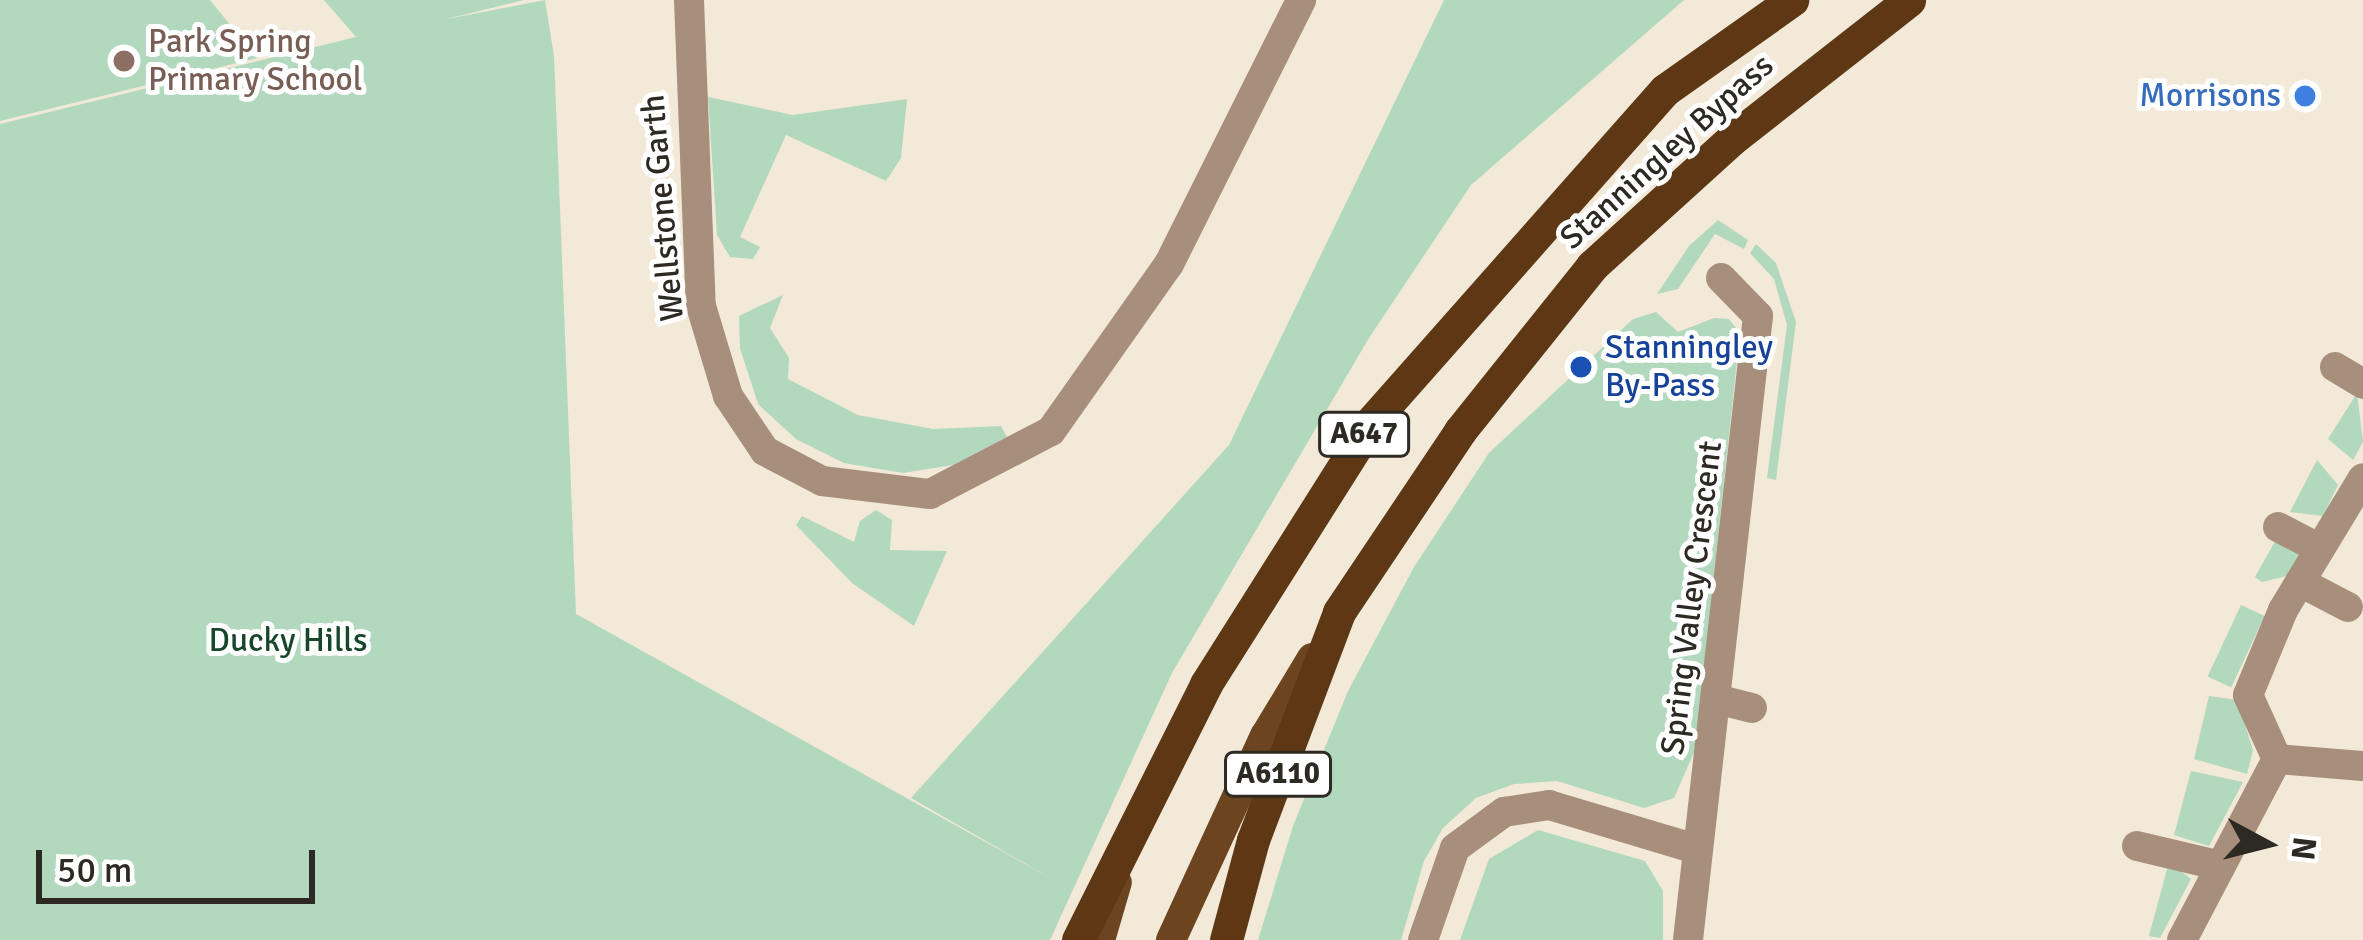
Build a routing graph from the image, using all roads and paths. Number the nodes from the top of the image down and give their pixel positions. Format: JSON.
{"nodes":[{"id":1,"x":689,"y":0,"type":"edge"},
{"id":2,"x":1301,"y":0,"type":"edge"},
{"id":3,"x":1758,"y":0,"type":"edge"},
{"id":4,"x":1792,"y":0,"type":"edge"},
{"id":5,"x":1909,"y":0,"type":"edge"},
{"id":6,"x":1665,"y":90,"type":"junction"},
{"id":7,"x":1721,"y":278,"type":"dead end"},
{"id":8,"x":2335,"y":367,"type":"dead end"},
{"id":9,"x":2363,"y":383,"type":"edge"},
{"id":10,"x":2363,"y":478,"type":"edge"},
{"id":11,"x":2278,"y":526,"type":"dead end"},
{"id":12,"x":2320,"y":549,"type":"junction"},
{"id":13,"x":2300,"y":582,"type":"junction"},
{"id":14,"x":2348,"y":607,"type":"dead end"},
{"id":15,"x":1340,"y":612,"type":"junction"},
{"id":16,"x":1716,"y":699,"type":"junction"},
{"id":17,"x":1752,"y":708,"type":"dead end"},
{"id":18,"x":2277,"y":759,"type":"junction"},
{"id":19,"x":2363,"y":766,"type":"edge"},
{"id":20,"x":1133,"y":827,"type":"junction"},
{"id":21,"x":2137,"y":846,"type":"dead end"},
{"id":22,"x":1696,"y":849,"type":"junction"},
{"id":23,"x":2221,"y":866,"type":"junction"},
{"id":24,"x":1078,"y":940,"type":"edge"},
{"id":25,"x":1100,"y":940,"type":"edge"},
{"id":26,"x":1171,"y":940,"type":"edge"},
{"id":27,"x":1226,"y":940,"type":"edge"},
{"id":28,"x":1423,"y":940,"type":"edge"},
{"id":29,"x":1688,"y":940,"type":"edge"},
{"id":30,"x":2182,"y":940,"type":"edge"}],
"edges":[{"from":1,"to":2,"type":"street","name":"Wellstone Garth"},
{"from":3,"to":6,"type":"highway","number":"A647"},
{"from":4,"to":6,"type":"highway","name":"Stanningley Bypass","number":"A647"},
{"from":5,"to":15,"type":"highway","name":"Stanningley Bypass","number":"A647"},
{"from":6,"to":20,"type":"highway","name":"Stanningley Bypass","number":"A647"},
{"from":7,"to":16,"type":"street","name":"Spring Valley Crescent"},
{"from":8,"to":9,"type":"street"},
{"from":10,"to":12,"type":"street"},
{"from":11,"to":12,"type":"street"},
{"from":12,"to":13,"type":"street"},
{"from":13,"to":14,"type":"street"},
{"from":13,"to":18,"type":"street"},
{"from":15,"to":26,"type":"main road","name":"Stanningley Bypass","number":"A647"},
{"from":15,"to":27,"type":"highway","number":"A6110"},
{"from":16,"to":17,"type":"street"},
{"from":16,"to":22,"type":"street","name":"Spring Valley Crescent"},
{"from":18,"to":19,"type":"street"},
{"from":18,"to":23,"type":"street"},
{"from":20,"to":24,"type":"highway"},
{"from":20,"to":25,"type":"main road","name":"Stanningley Bypass","number":"A647"},
{"from":21,"to":23,"type":"street"},
{"from":22,"to":28,"type":"street"},
{"from":22,"to":29,"type":"street","name":"Spring Valley Crescent"},
{"from":23,"to":30,"type":"street"}]}
